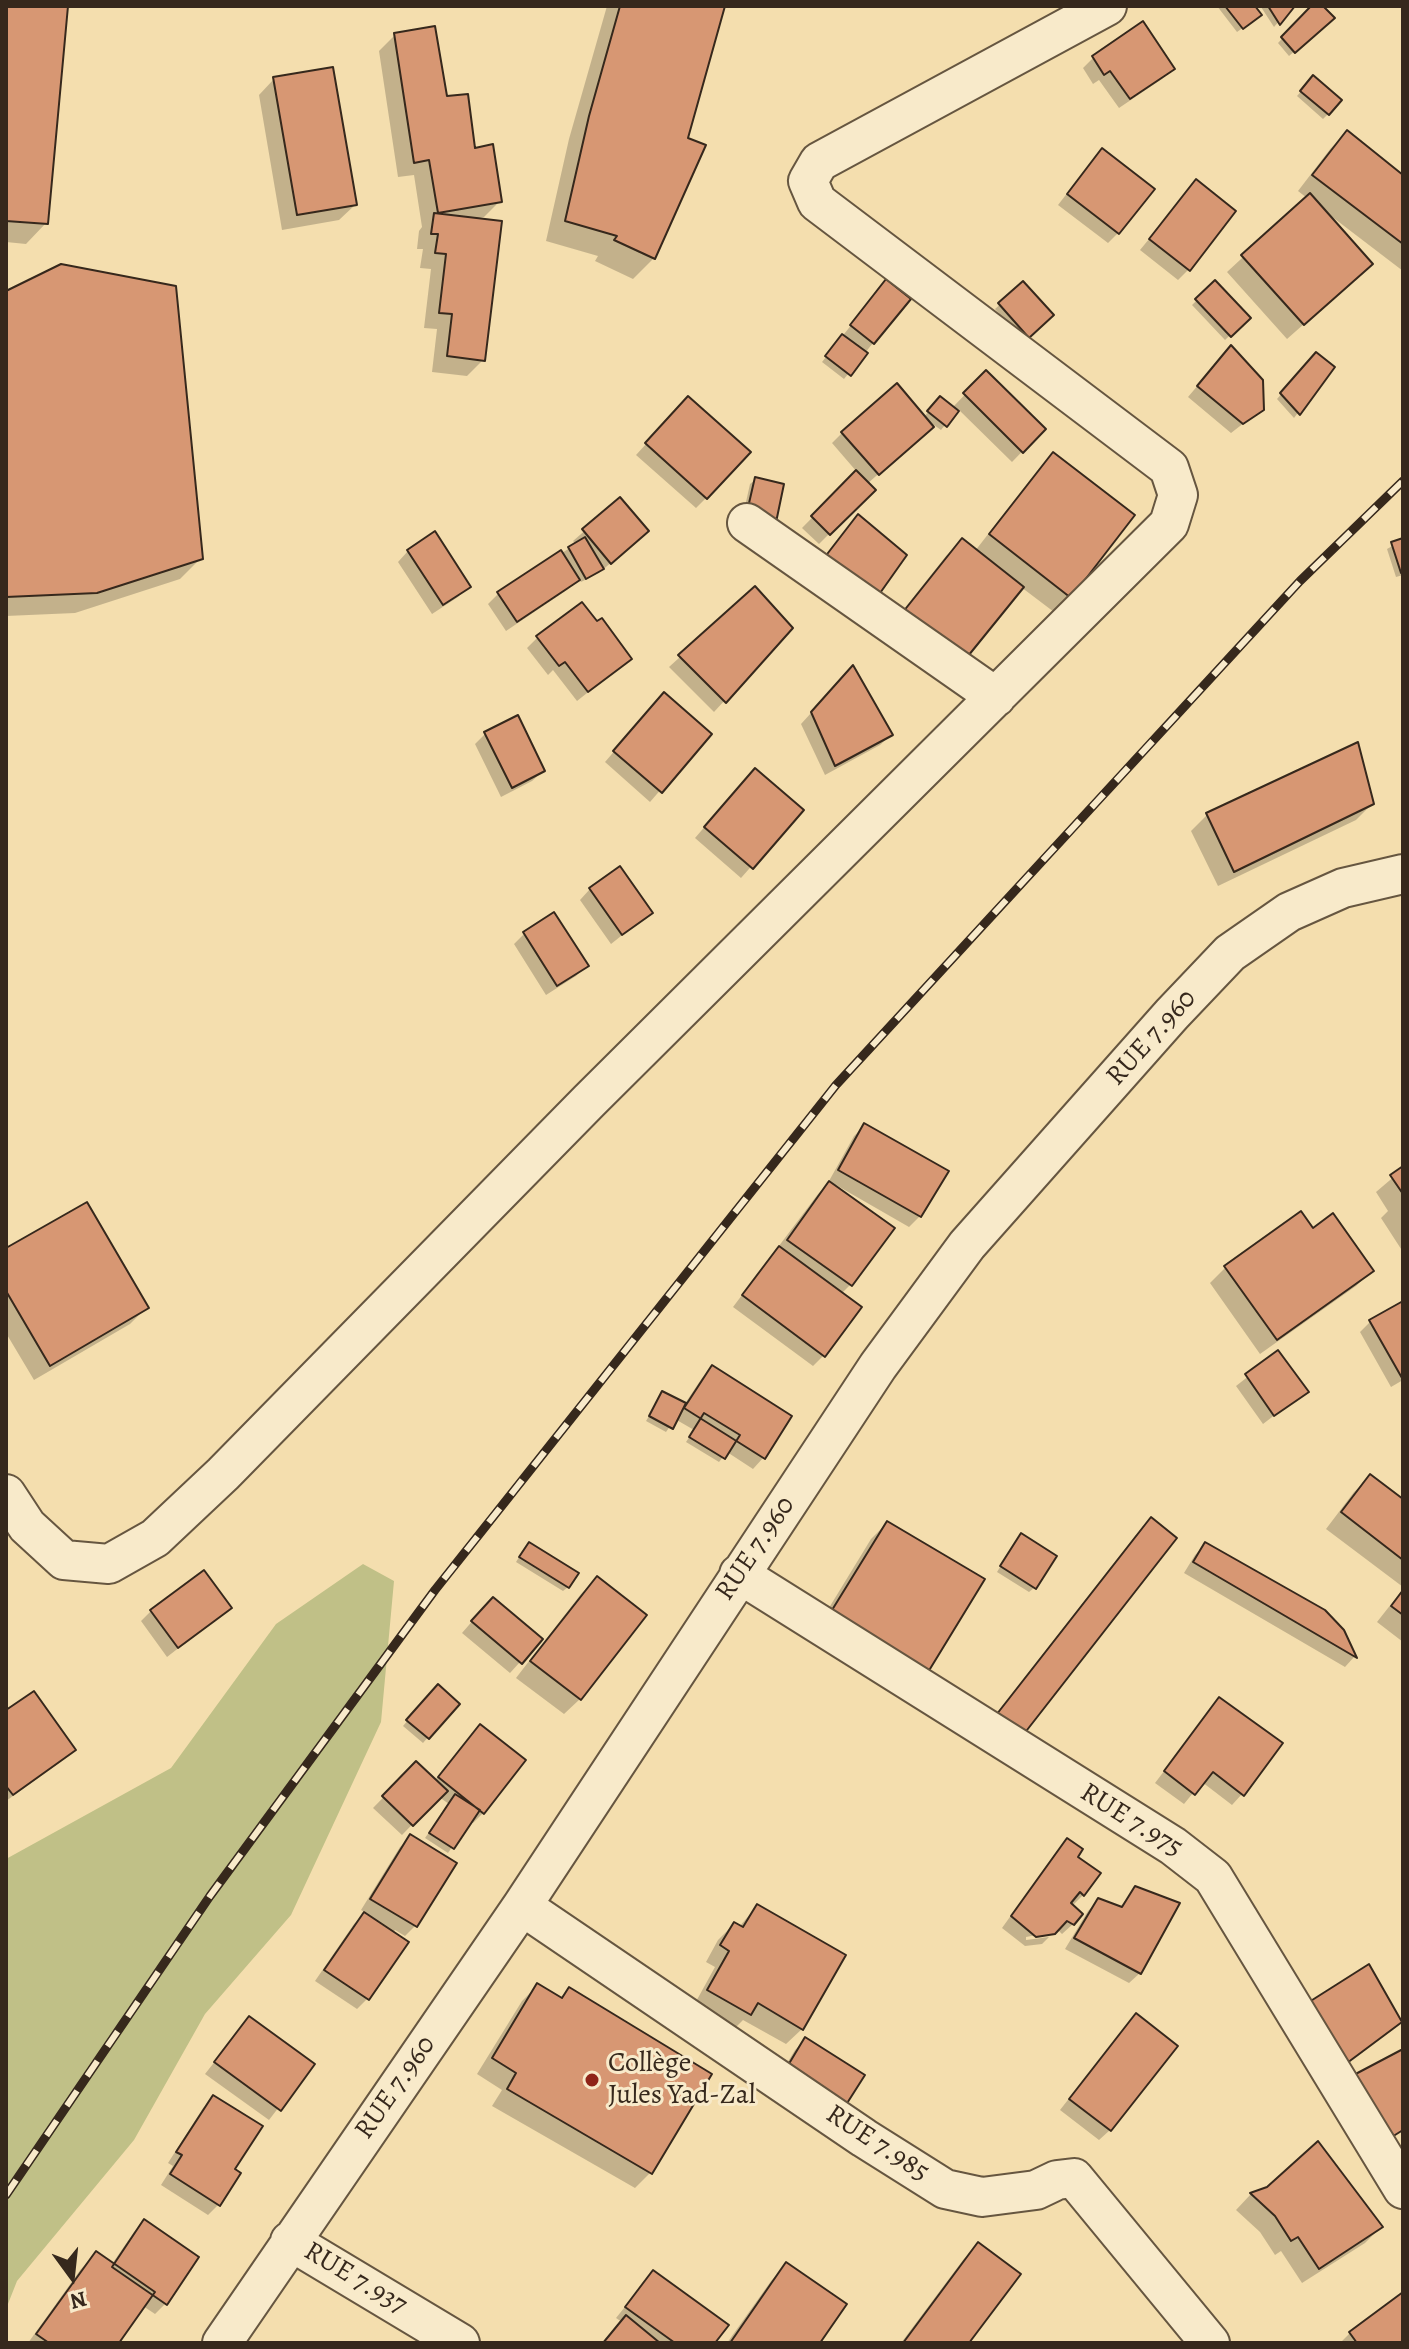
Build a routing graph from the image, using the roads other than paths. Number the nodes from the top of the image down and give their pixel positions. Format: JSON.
{"nodes":[{"id":1,"x":1107,"y":6,"type":"edge"},
{"id":2,"x":747,"y":523,"type":"dead end"},
{"id":3,"x":996,"y":697,"type":"junction"},
{"id":4,"x":1403,"y":874,"type":"edge"},
{"id":5,"x":6,"y":1494,"type":"edge"},
{"id":6,"x":739,"y":1574,"type":"junction"},
{"id":7,"x":522,"y":1906,"type":"junction"},
{"id":8,"x":1403,"y":2189,"type":"edge"},
{"id":9,"x":290,"y":2241,"type":"junction"},
{"id":10,"x":222,"y":2343,"type":"edge"},
{"id":11,"x":460,"y":2343,"type":"edge"},
{"id":12,"x":1210,"y":2343,"type":"edge"}],
"edges":[{"from":1,"to":3,"type":"street"},
{"from":2,"to":3,"type":"street"},
{"from":3,"to":5,"type":"street"},
{"from":4,"to":6,"type":"street","name":"RUE 7.960"},
{"from":6,"to":7,"type":"street","name":"RUE 7.960"},
{"from":6,"to":8,"type":"street","name":"RUE 7.975"},
{"from":7,"to":9,"type":"street","name":"RUE 7.960"},
{"from":7,"to":12,"type":"street","name":"RUE 7.985"},
{"from":9,"to":10,"type":"street","name":"RUE 7.960"},
{"from":9,"to":11,"type":"street","name":"RUE 7.937"}]}
